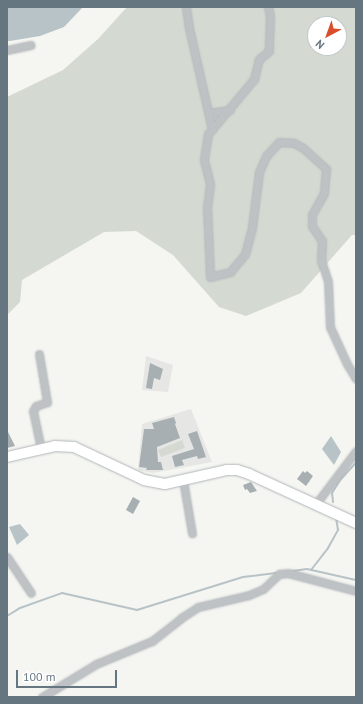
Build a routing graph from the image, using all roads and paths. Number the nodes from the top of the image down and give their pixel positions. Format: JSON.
{"nodes":[{"id":1,"x":186,"y":7,"type":"edge"},
{"id":2,"x":268,"y":7,"type":"edge"},
{"id":3,"x":30,"y":45,"type":"dead end"},
{"id":4,"x":7,"y":50,"type":"edge"},
{"id":5,"x":230,"y":110,"type":"junction"},
{"id":6,"x":209,"y":113,"type":"junction"},
{"id":7,"x":212,"y":129,"type":"junction"},
{"id":8,"x":39,"y":354,"type":"dead end"},
{"id":9,"x":356,"y":379,"type":"edge"},
{"id":10,"x":41,"y":449,"type":"junction"},
{"id":11,"x":356,"y":451,"type":"edge"},
{"id":12,"x":7,"y":457,"type":"edge"},
{"id":13,"x":183,"y":480,"type":"junction"},
{"id":14,"x":315,"y":505,"type":"junction"},
{"id":15,"x":356,"y":523,"type":"edge"},
{"id":16,"x":192,"y":533,"type":"dead end"},
{"id":17,"x":7,"y":557,"type":"edge"},
{"id":18,"x":356,"y":591,"type":"edge"},
{"id":19,"x":30,"y":593,"type":"dead end"},
{"id":20,"x":42,"y":697,"type":"edge"}],
"edges":[{"from":1,"to":6,"type":"street"},
{"from":2,"to":5,"type":"street"},
{"from":3,"to":4,"type":"street"},
{"from":5,"to":6,"type":"street"},
{"from":5,"to":7,"type":"street"},
{"from":6,"to":7,"type":"street"},
{"from":7,"to":9,"type":"street"},
{"from":8,"to":10,"type":"street"},
{"from":10,"to":12,"type":"main road"},
{"from":10,"to":13,"type":"main road"},
{"from":11,"to":14,"type":"street"},
{"from":13,"to":14,"type":"main road"},
{"from":13,"to":16,"type":"street"},
{"from":14,"to":15,"type":"main road"},
{"from":17,"to":19,"type":"street"},
{"from":18,"to":20,"type":"street"}]}
